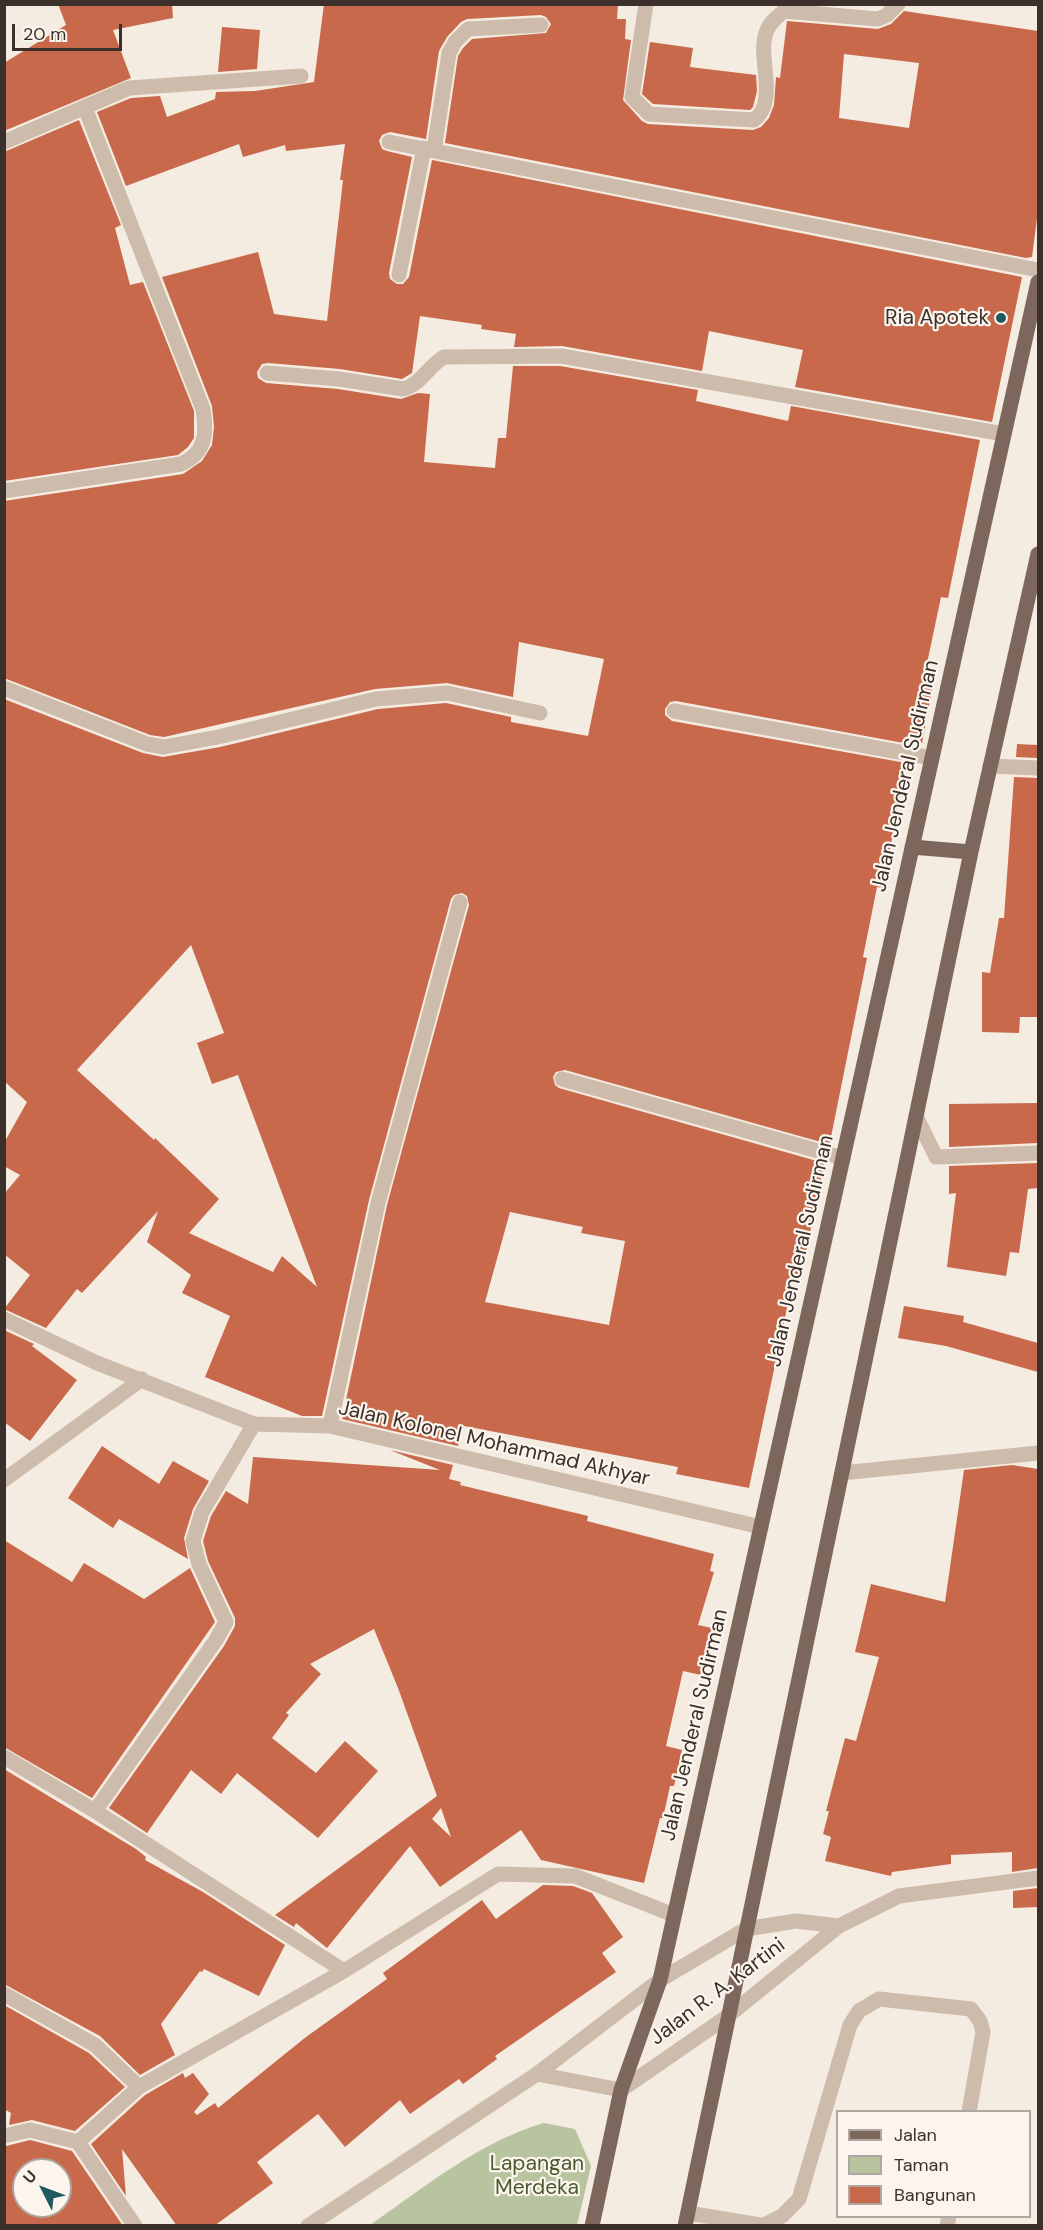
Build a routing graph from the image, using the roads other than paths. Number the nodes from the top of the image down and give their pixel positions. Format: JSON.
{"nodes":[{"id":1,"x":646,"y":4,"type":"edge"},
{"id":2,"x":898,"y":4,"type":"edge"},
{"id":3,"x":541,"y":25,"type":"dead end"},
{"id":4,"x":301,"y":76,"type":"dead end"},
{"id":5,"x":85,"y":108,"type":"junction"},
{"id":6,"x":4,"y":142,"type":"edge"},
{"id":7,"x":388,"y":142,"type":"dead end"},
{"id":8,"x":429,"y":149,"type":"junction"},
{"id":9,"x":1038,"y":270,"type":"edge"},
{"id":10,"x":399,"y":275,"type":"dead end"},
{"id":11,"x":1038,"y":282,"type":"edge"},
{"id":12,"x":267,"y":373,"type":"dead end"},
{"id":13,"x":1004,"y":434,"type":"junction"},
{"id":14,"x":4,"y":491,"type":"edge"},
{"id":15,"x":1038,"y":554,"type":"edge"},
{"id":16,"x":4,"y":688,"type":"edge"},
{"id":17,"x":674,"y":711,"type":"dead end"},
{"id":18,"x":540,"y":713,"type":"dead end"},
{"id":19,"x":932,"y":758,"type":"junction"},
{"id":20,"x":990,"y":766,"type":"junction"},
{"id":21,"x":1038,"y":768,"type":"edge"},
{"id":22,"x":912,"y":847,"type":"junction"},
{"id":23,"x":971,"y":852,"type":"junction"},
{"id":24,"x":460,"y":902,"type":"dead end"},
{"id":25,"x":562,"y":1079,"type":"dead end"},
{"id":26,"x":916,"y":1116,"type":"junction"},
{"id":27,"x":1038,"y":1152,"type":"edge"},
{"id":28,"x":843,"y":1158,"type":"junction"},
{"id":29,"x":4,"y":1319,"type":"edge"},
{"id":30,"x":142,"y":1379,"type":"junction"},
{"id":31,"x":254,"y":1424,"type":"junction"},
{"id":32,"x":330,"y":1426,"type":"junction"},
{"id":33,"x":1038,"y":1453,"type":"edge"},
{"id":34,"x":842,"y":1473,"type":"junction"},
{"id":35,"x":4,"y":1480,"type":"edge"},
{"id":36,"x":761,"y":1527,"type":"junction"},
{"id":37,"x":4,"y":1757,"type":"edge"},
{"id":38,"x":95,"y":1811,"type":"junction"},
{"id":39,"x":1038,"y":1878,"type":"edge"},
{"id":40,"x":674,"y":1915,"type":"junction"},
{"id":41,"x":838,"y":1926,"type":"junction"},
{"id":42,"x":746,"y":1929,"type":"junction"},
{"id":43,"x":344,"y":1971,"type":"junction"},
{"id":44,"x":660,"y":1980,"type":"junction"},
{"id":45,"x":4,"y":1994,"type":"edge"},
{"id":46,"x":728,"y":2016,"type":"junction"},
{"id":47,"x":537,"y":2074,"type":"junction"},
{"id":48,"x":139,"y":2087,"type":"junction"},
{"id":49,"x":621,"y":2090,"type":"junction"},
{"id":50,"x":969,"y":2110,"type":"edge"},
{"id":51,"x":4,"y":2136,"type":"edge"},
{"id":52,"x":78,"y":2142,"type":"junction"},
{"id":53,"x":686,"y":2220,"type":"edge"},
{"id":54,"x":766,"y":2225,"type":"edge"},
{"id":55,"x":135,"y":2226,"type":"edge"},
{"id":56,"x":308,"y":2226,"type":"edge"},
{"id":57,"x":592,"y":2226,"type":"edge"}],
"edges":[{"from":1,"to":2,"type":"street"},
{"from":3,"to":8,"type":"street"},
{"from":4,"to":5,"type":"street"},
{"from":5,"to":6,"type":"street"},
{"from":5,"to":14,"type":"street"},
{"from":7,"to":8,"type":"street"},
{"from":8,"to":9,"type":"street"},
{"from":8,"to":10,"type":"street"},
{"from":11,"to":13,"type":"main road","name":"Jalan Jenderal Sudirman"},
{"from":12,"to":13,"type":"street"},
{"from":13,"to":19,"type":"main road","name":"Jalan Jenderal Sudirman"},
{"from":15,"to":20,"type":"main road"},
{"from":16,"to":18,"type":"street"},
{"from":17,"to":19,"type":"street"},
{"from":19,"to":22,"type":"main road","name":"Jalan Jenderal Sudirman"},
{"from":20,"to":21,"type":"street"},
{"from":20,"to":23,"type":"main road"},
{"from":22,"to":23,"type":"main road"},
{"from":22,"to":28,"type":"main road","name":"Jalan Jenderal Sudirman"},
{"from":23,"to":26,"type":"main road"},
{"from":24,"to":32,"type":"street"},
{"from":25,"to":28,"type":"street"},
{"from":26,"to":27,"type":"street"},
{"from":26,"to":34,"type":"main road"},
{"from":28,"to":36,"type":"main road","name":"Jalan Jenderal Sudirman"},
{"from":29,"to":30,"type":"street","name":"Jalan Kolonel Mohammad Akhyar"},
{"from":30,"to":31,"type":"street","name":"Jalan Kolonel Mohammad Akhyar"},
{"from":30,"to":35,"type":"street"},
{"from":31,"to":32,"type":"street","name":"Jalan Kolonel Mohammad Akhyar"},
{"from":31,"to":38,"type":"street"},
{"from":32,"to":36,"type":"street","name":"Jalan Kolonel Mohammad Akhyar"},
{"from":33,"to":34,"type":"street"},
{"from":34,"to":42,"type":"main road"},
{"from":36,"to":40,"type":"main road","name":"Jalan Jenderal Sudirman"},
{"from":37,"to":38,"type":"street"},
{"from":38,"to":43,"type":"street"},
{"from":39,"to":41,"type":"street","name":"Jalan R. A. Kartini"},
{"from":40,"to":43,"type":"street"},
{"from":40,"to":44,"type":"main road","name":"Jalan Jenderal Sudirman"},
{"from":41,"to":42,"type":"street","name":"Jalan R. A. Kartini"},
{"from":41,"to":46,"type":"street","name":"Jalan R. A. Kartini"},
{"from":42,"to":44,"type":"street","name":"Jalan R. A. Kartini"},
{"from":42,"to":46,"type":"main road"},
{"from":43,"to":48,"type":"street"},
{"from":44,"to":47,"type":"street","name":"Jalan R. A. Kartini"},
{"from":44,"to":49,"type":"main road","name":"Jalan Jenderal Sudirman"},
{"from":45,"to":48,"type":"street"},
{"from":46,"to":49,"type":"street","name":"Jalan R. A. Kartini"},
{"from":46,"to":53,"type":"main road"},
{"from":47,"to":49,"type":"street"},
{"from":47,"to":56,"type":"street","name":"Jalan R. A. Kartini"},
{"from":48,"to":52,"type":"street"},
{"from":49,"to":57,"type":"main road","name":"Jalan Jenderal Sudirman"},
{"from":50,"to":54,"type":"street"},
{"from":51,"to":52,"type":"street"},
{"from":52,"to":55,"type":"street"},
{"from":53,"to":54,"type":"street"}]}
